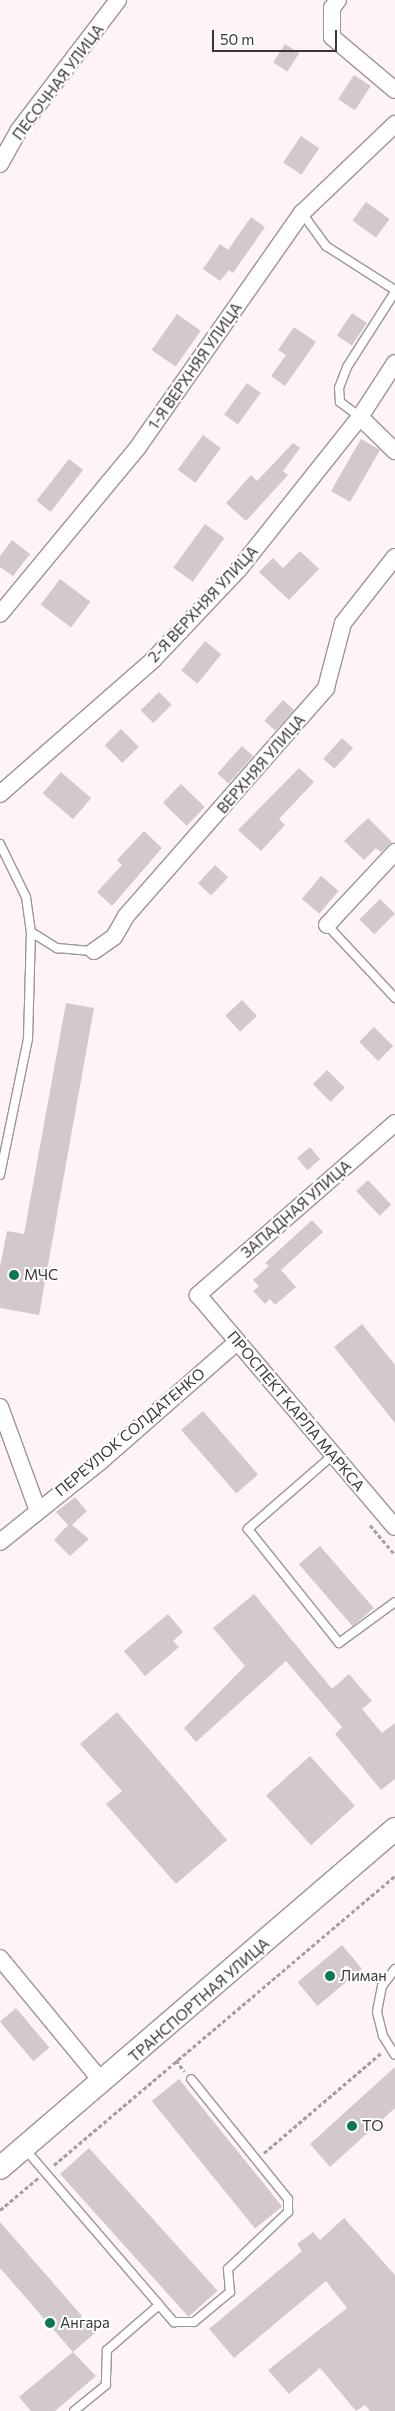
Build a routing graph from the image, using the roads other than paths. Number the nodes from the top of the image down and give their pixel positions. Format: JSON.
{"nodes":[{"id":1,"x":118,"y":0,"type":"edge"},
{"id":2,"x":338,"y":0,"type":"edge"},
{"id":3,"x":395,"y":90,"type":"edge"},
{"id":4,"x":395,"y":124,"type":"edge"},
{"id":5,"x":0,"y":164,"type":"edge"},
{"id":6,"x":302,"y":213,"type":"junction"},
{"id":7,"x":395,"y":291,"type":"edge"},
{"id":8,"x":395,"y":362,"type":"edge"},
{"id":9,"x":360,"y":417,"type":"junction"},
{"id":10,"x":395,"y":451,"type":"edge"},
{"id":11,"x":395,"y":557,"type":"edge"},
{"id":12,"x":0,"y":614,"type":"edge"},
{"id":13,"x":0,"y":794,"type":"edge"},
{"id":14,"x":0,"y":844,"type":"edge"},
{"id":15,"x":395,"y":852,"type":"edge"},
{"id":16,"x":327,"y":925,"type":"joint"},
{"id":17,"x":30,"y":932,"type":"junction"},
{"id":18,"x":94,"y":951,"type":"joint"},
{"id":19,"x":395,"y":998,"type":"edge"},
{"id":20,"x":395,"y":1123,"type":"edge"},
{"id":21,"x":0,"y":1175,"type":"edge"},
{"id":22,"x":198,"y":1295,"type":"joint"},
{"id":23,"x":237,"y":1342,"type":"junction"},
{"id":24,"x":0,"y":1407,"type":"edge"},
{"id":25,"x":333,"y":1455,"type":"junction"},
{"id":26,"x":37,"y":1508,"type":"junction"},
{"id":27,"x":395,"y":1527,"type":"edge"},
{"id":28,"x":0,"y":1542,"type":"edge"},
{"id":29,"x":395,"y":1602,"type":"edge"},
{"id":30,"x":395,"y":1829,"type":"edge"},
{"id":31,"x":0,"y":1958,"type":"edge"},
{"id":32,"x":395,"y":1969,"type":"edge"},
{"id":33,"x":395,"y":2055,"type":"edge"},
{"id":34,"x":191,"y":2079,"type":"dead end"},
{"id":35,"x":103,"y":2083,"type":"junction"},
{"id":36,"x":24,"y":2148,"type":"junction"},
{"id":37,"x":0,"y":2168,"type":"edge"},
{"id":38,"x":159,"y":2305,"type":"junction"},
{"id":39,"x":74,"y":2411,"type":"edge"}],
"edges":[{"from":1,"to":5,"type":"street","name":"ПЕСОЧНАЯ УЛИЦА"},
{"from":2,"to":3,"type":"street"},
{"from":4,"to":6,"type":"street","name":"1-Я ВЕРХНЯЯ УЛИЦА"},
{"from":6,"to":7,"type":"lane"},
{"from":6,"to":12,"type":"street","name":"1-Я ВЕРХНЯЯ УЛИЦА"},
{"from":7,"to":9,"type":"lane"},
{"from":8,"to":9,"type":"street","name":"2-Я ВЕРХНЯЯ УЛИЦА"},
{"from":9,"to":10,"type":"street"},
{"from":9,"to":13,"type":"street","name":"2-Я ВЕРХНЯЯ УЛИЦА"},
{"from":11,"to":18,"type":"street","name":"ВЕРХНЯЯ УЛИЦА"},
{"from":14,"to":17,"type":"lane"},
{"from":15,"to":16,"type":"street"},
{"from":16,"to":19,"type":"lane"},
{"from":17,"to":18,"type":"lane"},
{"from":17,"to":21,"type":"lane"},
{"from":20,"to":22,"type":"street","name":"ЗАПАДНАЯ УЛИЦА"},
{"from":22,"to":23,"type":"street","name":"ПРОСПЕКТ КАРЛА МАРКСА"},
{"from":23,"to":25,"type":"street","name":"ПРОСПЕКТ КАРЛА МАРКСА"},
{"from":23,"to":26,"type":"street","name":"ПЕРЕУЛОК СОЛДАТЕНКО"},
{"from":24,"to":26,"type":"street"},
{"from":25,"to":27,"type":"street","name":"ПРОСПЕКТ КАРЛА МАРКСА"},
{"from":25,"to":29,"type":"lane"},
{"from":26,"to":28,"type":"street","name":"ПЕРЕУЛОК СОЛДАТЕНКО"},
{"from":30,"to":35,"type":"main road","name":"ТРАНСПОРТНАЯ УЛИЦА"},
{"from":31,"to":35,"type":"street"},
{"from":32,"to":33,"type":"lane"},
{"from":34,"to":38,"type":"lane"},
{"from":35,"to":36,"type":"main road","name":"ТРАНСПОРТНАЯ УЛИЦА"},
{"from":36,"to":37,"type":"main road","name":"ТРАНСПОРТНАЯ УЛИЦА"},
{"from":36,"to":38,"type":"lane"},
{"from":38,"to":39,"type":"lane"}]}
